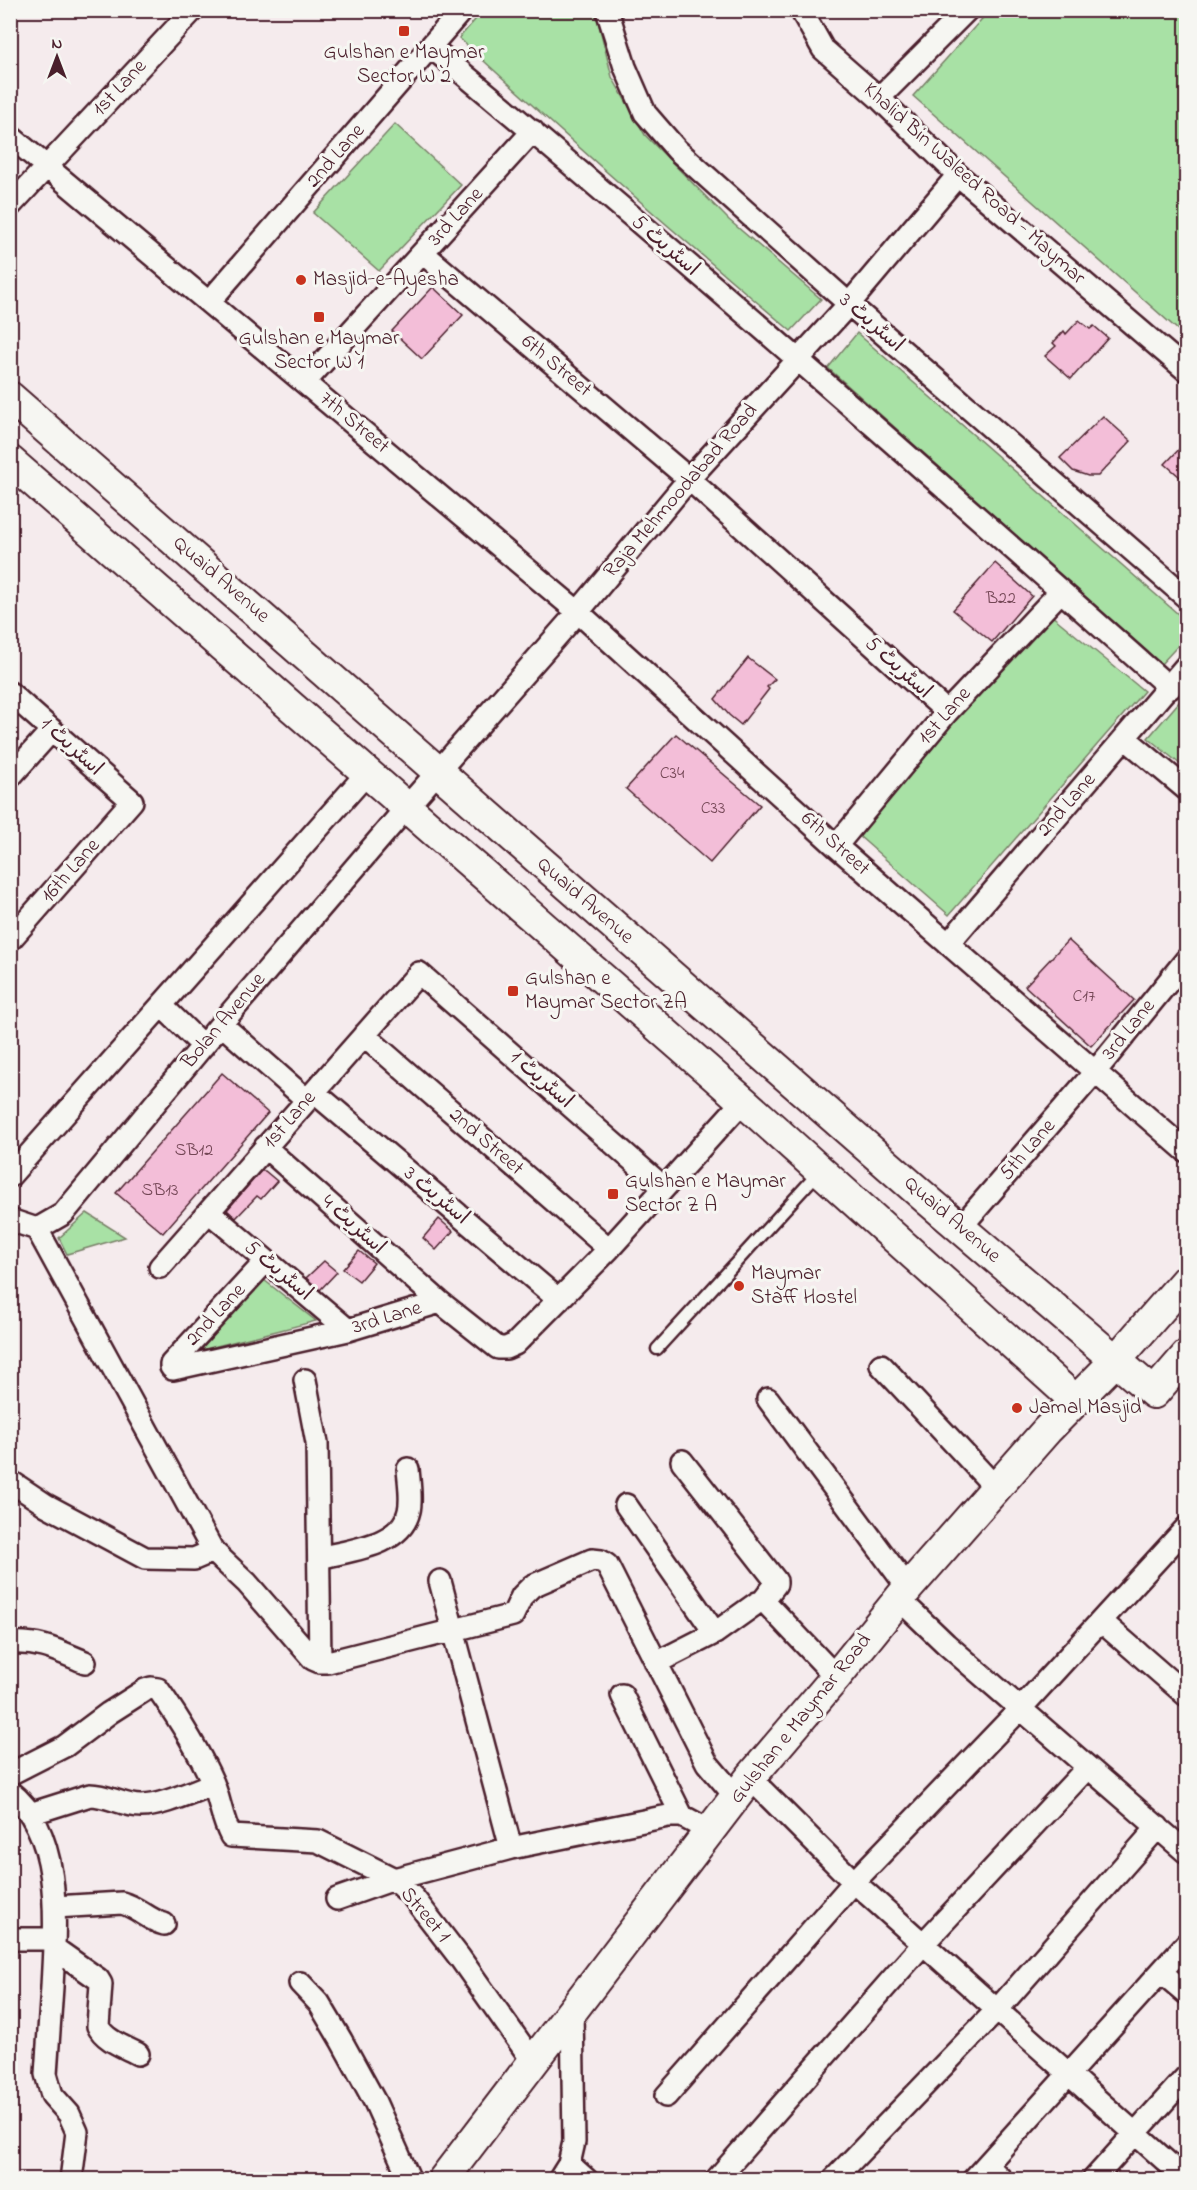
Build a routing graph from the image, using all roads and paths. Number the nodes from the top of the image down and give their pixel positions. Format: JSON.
{"nodes":[{"id":1,"x":193,"y":10,"type":"edge"},
{"id":2,"x":462,"y":10,"type":"edge"},
{"id":3,"x":607,"y":10,"type":"edge"},
{"id":4,"x":801,"y":10,"type":"edge"},
{"id":5,"x":962,"y":12,"type":"edge"},
{"id":6,"x":431,"y":47,"type":"junction"},
{"id":7,"x":879,"y":98,"type":"junction"},
{"id":8,"x":533,"y":131,"type":"junction"},
{"id":9,"x":10,"y":136,"type":"edge"},
{"id":10,"x":47,"y":166,"type":"junction"},
{"id":11,"x":958,"y":175,"type":"junction"},
{"id":12,"x":10,"y":206,"type":"edge"},
{"id":13,"x":424,"y":254,"type":"junction"},
{"id":14,"x":210,"y":301,"type":"junction"},
{"id":15,"x":849,"y":304,"type":"junction"},
{"id":16,"x":796,"y":360,"type":"junction"},
{"id":17,"x":1186,"y":370,"type":"edge"},
{"id":18,"x":305,"y":382,"type":"junction"},
{"id":19,"x":10,"y":397,"type":"edge"},
{"id":20,"x":10,"y":461,"type":"edge"},
{"id":21,"x":689,"y":478,"type":"junction"},
{"id":22,"x":1061,"y":591,"type":"junction"},
{"id":23,"x":1186,"y":597,"type":"edge"},
{"id":24,"x":578,"y":612,"type":"junction"},
{"id":25,"x":1186,"y":666,"type":"edge"},
{"id":26,"x":1170,"y":688,"type":"junction"},
{"id":27,"x":10,"y":693,"type":"edge"},
{"id":28,"x":947,"y":712,"type":"junction"},
{"id":29,"x":52,"y":730,"type":"junction"},
{"id":30,"x":1125,"y":738,"type":"junction"},
{"id":31,"x":368,"y":772,"type":"junction"},
{"id":32,"x":438,"y":773,"type":"junction"},
{"id":33,"x":10,"y":777,"type":"edge"},
{"id":34,"x":1186,"y":789,"type":"edge"},
{"id":35,"x":132,"y":801,"type":"joint"},
{"id":36,"x":406,"y":808,"type":"junction"},
{"id":37,"x":836,"y":846,"type":"junction"},
{"id":38,"x":10,"y":940,"type":"edge"},
{"id":39,"x":948,"y":944,"type":"junction"},
{"id":40,"x":1186,"y":960,"type":"edge"},
{"id":41,"x":419,"y":973,"type":"joint"},
{"id":42,"x":162,"y":1006,"type":"junction"},
{"id":43,"x":221,"y":1024,"type":"junction"},
{"id":44,"x":364,"y":1035,"type":"junction"},
{"id":45,"x":203,"y":1046,"type":"junction"},
{"id":46,"x":1095,"y":1072,"type":"junction"},
{"id":47,"x":310,"y":1096,"type":"junction"},
{"id":48,"x":743,"y":1101,"type":"junction"},
{"id":49,"x":265,"y":1147,"type":"junction"},
{"id":50,"x":1186,"y":1151,"type":"edge"},
{"id":51,"x":821,"y":1170,"type":"junction"},
{"id":52,"x":10,"y":1176,"type":"edge"},
{"id":53,"x":663,"y":1187,"type":"junction"},
{"id":54,"x":208,"y":1212,"type":"junction"},
{"id":55,"x":10,"y":1220,"type":"edge"},
{"id":56,"x":960,"y":1228,"type":"junction"},
{"id":57,"x":37,"y":1229,"type":"junction"},
{"id":58,"x":609,"y":1249,"type":"junction"},
{"id":59,"x":266,"y":1261,"type":"junction"},
{"id":60,"x":160,"y":1267,"type":"dead end"},
{"id":61,"x":1186,"y":1281,"type":"edge"},
{"id":62,"x":559,"y":1300,"type":"junction"},
{"id":63,"x":440,"y":1302,"type":"junction"},
{"id":64,"x":348,"y":1330,"type":"junction"},
{"id":65,"x":657,"y":1349,"type":"dead end"},
{"id":66,"x":1186,"y":1356,"type":"edge"},
{"id":67,"x":1116,"y":1360,"type":"junction"},
{"id":68,"x":881,"y":1365,"type":"dead end"},
{"id":69,"x":173,"y":1369,"type":"joint"},
{"id":70,"x":304,"y":1380,"type":"dead end"},
{"id":71,"x":768,"y":1399,"type":"dead end"},
{"id":72,"x":1076,"y":1401,"type":"junction"},
{"id":73,"x":682,"y":1461,"type":"dead end"},
{"id":74,"x":408,"y":1469,"type":"dead end"},
{"id":75,"x":10,"y":1481,"type":"edge"},
{"id":76,"x":996,"y":1488,"type":"junction"},
{"id":77,"x":626,"y":1505,"type":"dead end"},
{"id":78,"x":1186,"y":1528,"type":"edge"},
{"id":79,"x":213,"y":1551,"type":"junction"},
{"id":80,"x":318,"y":1558,"type":"junction"},
{"id":81,"x":440,"y":1581,"type":"dead end"},
{"id":82,"x":904,"y":1593,"type":"junction"},
{"id":83,"x":762,"y":1602,"type":"junction"},
{"id":84,"x":1101,"y":1621,"type":"junction"},
{"id":85,"x":453,"y":1630,"type":"junction"},
{"id":86,"x":715,"y":1633,"type":"junction"},
{"id":87,"x":10,"y":1643,"type":"edge"},
{"id":88,"x":85,"y":1662,"type":"dead end"},
{"id":89,"x":320,"y":1662,"type":"junction"},
{"id":90,"x":656,"y":1663,"type":"junction"},
{"id":91,"x":836,"y":1677,"type":"junction"},
{"id":92,"x":622,"y":1695,"type":"dead end"},
{"id":93,"x":1186,"y":1695,"type":"edge"},
{"id":94,"x":1021,"y":1708,"type":"junction"},
{"id":95,"x":1088,"y":1767,"type":"junction"},
{"id":96,"x":10,"y":1774,"type":"edge"},
{"id":97,"x":213,"y":1784,"type":"junction"},
{"id":98,"x":743,"y":1788,"type":"junction"},
{"id":99,"x":10,"y":1792,"type":"edge"},
{"id":100,"x":30,"y":1814,"type":"junction"},
{"id":101,"x":682,"y":1816,"type":"junction"},
{"id":102,"x":1158,"y":1827,"type":"junction"},
{"id":103,"x":710,"y":1831,"type":"junction"},
{"id":104,"x":511,"y":1848,"type":"junction"},
{"id":105,"x":1186,"y":1852,"type":"edge"},
{"id":106,"x":394,"y":1879,"type":"junction"},
{"id":107,"x":854,"y":1882,"type":"junction"},
{"id":108,"x":337,"y":1899,"type":"dead end"},
{"id":109,"x":55,"y":1907,"type":"junction"},
{"id":110,"x":164,"y":1924,"type":"dead end"},
{"id":111,"x":10,"y":1939,"type":"edge"},
{"id":112,"x":54,"y":1944,"type":"junction"},
{"id":113,"x":923,"y":1944,"type":"junction"},
{"id":114,"x":1186,"y":1944,"type":"edge"},
{"id":115,"x":1161,"y":1972,"type":"junction"},
{"id":116,"x":300,"y":1983,"type":"dead end"},
{"id":117,"x":1186,"y":1993,"type":"edge"},
{"id":118,"x":572,"y":2009,"type":"junction"},
{"id":119,"x":997,"y":2010,"type":"junction"},
{"id":120,"x":138,"y":2054,"type":"dead end"},
{"id":121,"x":532,"y":2060,"type":"junction"},
{"id":122,"x":1069,"y":2074,"type":"junction"},
{"id":123,"x":1186,"y":2078,"type":"edge"},
{"id":124,"x":666,"y":2096,"type":"dead end"},
{"id":125,"x":1136,"y":2133,"type":"junction"},
{"id":126,"x":564,"y":2172,"type":"edge"},
{"id":127,"x":980,"y":2172,"type":"edge"},
{"id":128,"x":1181,"y":2174,"type":"edge"},
{"id":129,"x":71,"y":2180,"type":"edge"},
{"id":130,"x":410,"y":2180,"type":"edge"},
{"id":131,"x":442,"y":2180,"type":"edge"},
{"id":132,"x":587,"y":2180,"type":"edge"},
{"id":133,"x":716,"y":2180,"type":"edge"},
{"id":134,"x":833,"y":2180,"type":"edge"},
{"id":135,"x":1002,"y":2180,"type":"edge"},
{"id":136,"x":1093,"y":2180,"type":"edge"}],
"edges":[{"from":1,"to":10,"type":"street","name":"1st Lane"},
{"from":2,"to":6,"type":"street","name":"2nd Lane"},
{"from":3,"to":15,"type":"street","name":"اسٹریٹ 3"},
{"from":4,"to":7,"type":"street","name":"Khalid Bin Waleed Road - Maymar"},
{"from":5,"to":7,"type":"street"},
{"from":6,"to":8,"type":"street"},
{"from":6,"to":14,"type":"street","name":"2nd Lane"},
{"from":7,"to":11,"type":"street","name":"Khalid Bin Waleed Road - Maymar"},
{"from":8,"to":13,"type":"street","name":"3rd Lane"},
{"from":8,"to":16,"type":"street","name":"اسٹریٹ 5"},
{"from":9,"to":10,"type":"street","name":"7th Street"},
{"from":10,"to":12,"type":"street","name":"1st Lane"},
{"from":10,"to":14,"type":"street","name":"7th Street"},
{"from":11,"to":15,"type":"street","name":"Raja Mehmoodabad Road"},
{"from":11,"to":17,"type":"street","name":"Khalid Bin Waleed Road - Maymar"},
{"from":13,"to":18,"type":"street","name":"3rd Lane"},
{"from":13,"to":21,"type":"street","name":"6th Street"},
{"from":14,"to":18,"type":"street","name":"7th Street"},
{"from":15,"to":16,"type":"street","name":"Raja Mehmoodabad Road"},
{"from":15,"to":23,"type":"street","name":"اسٹریٹ 3"},
{"from":16,"to":21,"type":"street","name":"Raja Mehmoodabad Road"},
{"from":16,"to":22,"type":"street"},
{"from":18,"to":24,"type":"street","name":"7th Street"},
{"from":19,"to":32,"type":"main road","name":"Quaid Avenue"},
{"from":20,"to":31,"type":"main road"},
{"from":21,"to":24,"type":"street","name":"Raja Mehmoodabad Road"},
{"from":21,"to":28,"type":"street","name":"اسٹریٹ 5"},
{"from":22,"to":26,"type":"street"},
{"from":22,"to":28,"type":"street","name":"1st Lane"},
{"from":24,"to":32,"type":"street","name":"Raja Mehmoodabad Road"},
{"from":24,"to":37,"type":"street","name":"6th Street"},
{"from":25,"to":26,"type":"street","name":"2nd Lane"},
{"from":26,"to":30,"type":"street","name":"2nd Lane"},
{"from":27,"to":29,"type":"street","name":"اسٹریٹ 1"},
{"from":28,"to":37,"type":"street","name":"1st Lane"},
{"from":29,"to":33,"type":"street"},
{"from":29,"to":35,"type":"street","name":"اسٹریٹ 1"},
{"from":30,"to":34,"type":"street"},
{"from":30,"to":39,"type":"street","name":"2nd Lane"},
{"from":31,"to":36,"type":"main road"},
{"from":31,"to":42,"type":"street"},
{"from":32,"to":36,"type":"street","name":"Raja Mehmoodabad Road"},
{"from":32,"to":56,"type":"main road","name":"Quaid Avenue"},
{"from":35,"to":38,"type":"street","name":"16th Lane"},
{"from":36,"to":43,"type":"street","name":"Bolan Avenue"},
{"from":36,"to":48,"type":"main road"},
{"from":37,"to":39,"type":"street","name":"6th Street"},
{"from":39,"to":46,"type":"street","name":"6th Street"},
{"from":40,"to":46,"type":"street","name":"3rd Lane"},
{"from":41,"to":44,"type":"street","name":"1st Lane"},
{"from":41,"to":53,"type":"street","name":"اسٹریٹ 1"},
{"from":42,"to":45,"type":"street"},
{"from":42,"to":52,"type":"street"},
{"from":43,"to":45,"type":"street","name":"Bolan Avenue"},
{"from":43,"to":47,"type":"street","name":"اسٹریٹ 3"},
{"from":44,"to":47,"type":"street","name":"1st Lane"},
{"from":44,"to":58,"type":"street","name":"2nd Street"},
{"from":45,"to":57,"type":"street","name":"Bolan Avenue"},
{"from":46,"to":50,"type":"street"},
{"from":46,"to":56,"type":"street","name":"5th Lane"},
{"from":47,"to":49,"type":"street","name":"1st Lane"},
{"from":47,"to":62,"type":"street","name":"اسٹریٹ 3"},
{"from":48,"to":51,"type":"main road"},
{"from":48,"to":53,"type":"street","name":"3rd Lane"},
{"from":49,"to":54,"type":"street","name":"1st Lane"},
{"from":49,"to":63,"type":"street","name":"اسٹریٹ 4"},
{"from":51,"to":65,"type":"lane"},
{"from":51,"to":72,"type":"main road"},
{"from":53,"to":58,"type":"street","name":"3rd Lane"},
{"from":54,"to":59,"type":"street","name":"اسٹریٹ 5"},
{"from":54,"to":60,"type":"street","name":"1st Lane"},
{"from":55,"to":57,"type":"street"},
{"from":56,"to":67,"type":"main road","name":"Quaid Avenue"},
{"from":57,"to":79,"type":"street"},
{"from":58,"to":62,"type":"street","name":"3rd Lane"},
{"from":59,"to":64,"type":"street","name":"اسٹریٹ 5"},
{"from":59,"to":69,"type":"street","name":"2nd Lane"},
{"from":61,"to":67,"type":"main road","name":"Gulshan e Maymar Road"},
{"from":62,"to":63,"type":"street","name":"3rd Lane"},
{"from":63,"to":64,"type":"street","name":"3rd Lane"},
{"from":64,"to":69,"type":"street","name":"3rd Lane"},
{"from":66,"to":67,"type":"main road","name":"Quaid Avenue"},
{"from":67,"to":72,"type":"main road","name":"Gulshan e Maymar Road"},
{"from":68,"to":76,"type":"street"},
{"from":70,"to":80,"type":"street"},
{"from":71,"to":82,"type":"street"},
{"from":72,"to":76,"type":"main road","name":"Gulshan e Maymar Road"},
{"from":73,"to":83,"type":"street"},
{"from":74,"to":80,"type":"street"},
{"from":75,"to":79,"type":"street"},
{"from":76,"to":82,"type":"main road","name":"Gulshan e Maymar Road"},
{"from":77,"to":86,"type":"street"},
{"from":78,"to":84,"type":"street"},
{"from":79,"to":89,"type":"street"},
{"from":80,"to":89,"type":"street"},
{"from":81,"to":85,"type":"street"},
{"from":82,"to":91,"type":"main road","name":"Gulshan e Maymar Road"},
{"from":82,"to":94,"type":"street"},
{"from":83,"to":86,"type":"street"},
{"from":83,"to":91,"type":"street"},
{"from":84,"to":93,"type":"street"},
{"from":84,"to":94,"type":"street"},
{"from":85,"to":89,"type":"street"},
{"from":85,"to":90,"type":"street"},
{"from":85,"to":104,"type":"street"},
{"from":86,"to":90,"type":"street"},
{"from":87,"to":88,"type":"street"},
{"from":90,"to":98,"type":"street"},
{"from":91,"to":98,"type":"main road","name":"Gulshan e Maymar Road"},
{"from":92,"to":101,"type":"street"},
{"from":94,"to":95,"type":"street"},
{"from":94,"to":107,"type":"street"},
{"from":95,"to":102,"type":"street"},
{"from":95,"to":113,"type":"street"},
{"from":96,"to":97,"type":"street"},
{"from":97,"to":100,"type":"street"},
{"from":97,"to":106,"type":"street","name":"Street 1"},
{"from":98,"to":103,"type":"main road","name":"Gulshan e Maymar Road"},
{"from":98,"to":107,"type":"street"},
{"from":99,"to":100,"type":"street"},
{"from":100,"to":109,"type":"street"},
{"from":101,"to":103,"type":"street"},
{"from":101,"to":104,"type":"street"},
{"from":102,"to":105,"type":"street"},
{"from":102,"to":119,"type":"street"},
{"from":103,"to":118,"type":"main road","name":"Gulshan e Maymar Road"},
{"from":104,"to":106,"type":"street"},
{"from":106,"to":108,"type":"street"},
{"from":106,"to":121,"type":"street","name":"Street 1"},
{"from":107,"to":113,"type":"street"},
{"from":107,"to":124,"type":"street"},
{"from":109,"to":110,"type":"street"},
{"from":109,"to":112,"type":"street"},
{"from":111,"to":112,"type":"street"},
{"from":112,"to":120,"type":"street"},
{"from":112,"to":129,"type":"street"},
{"from":113,"to":119,"type":"street"},
{"from":113,"to":133,"type":"street"},
{"from":114,"to":115,"type":"street"},
{"from":115,"to":117,"type":"street"},
{"from":115,"to":122,"type":"street"},
{"from":116,"to":130,"type":"street"},
{"from":118,"to":121,"type":"main road","name":"Gulshan e Maymar Road"},
{"from":118,"to":126,"type":"street"},
{"from":119,"to":122,"type":"street"},
{"from":119,"to":134,"type":"street"},
{"from":121,"to":131,"type":"main road","name":"Gulshan e Maymar Road"},
{"from":122,"to":125,"type":"street"},
{"from":122,"to":127,"type":"street"},
{"from":123,"to":125,"type":"street"},
{"from":125,"to":128,"type":"street"},
{"from":125,"to":136,"type":"street"},
{"from":126,"to":132,"type":"street"},
{"from":127,"to":135,"type":"street"}]}
